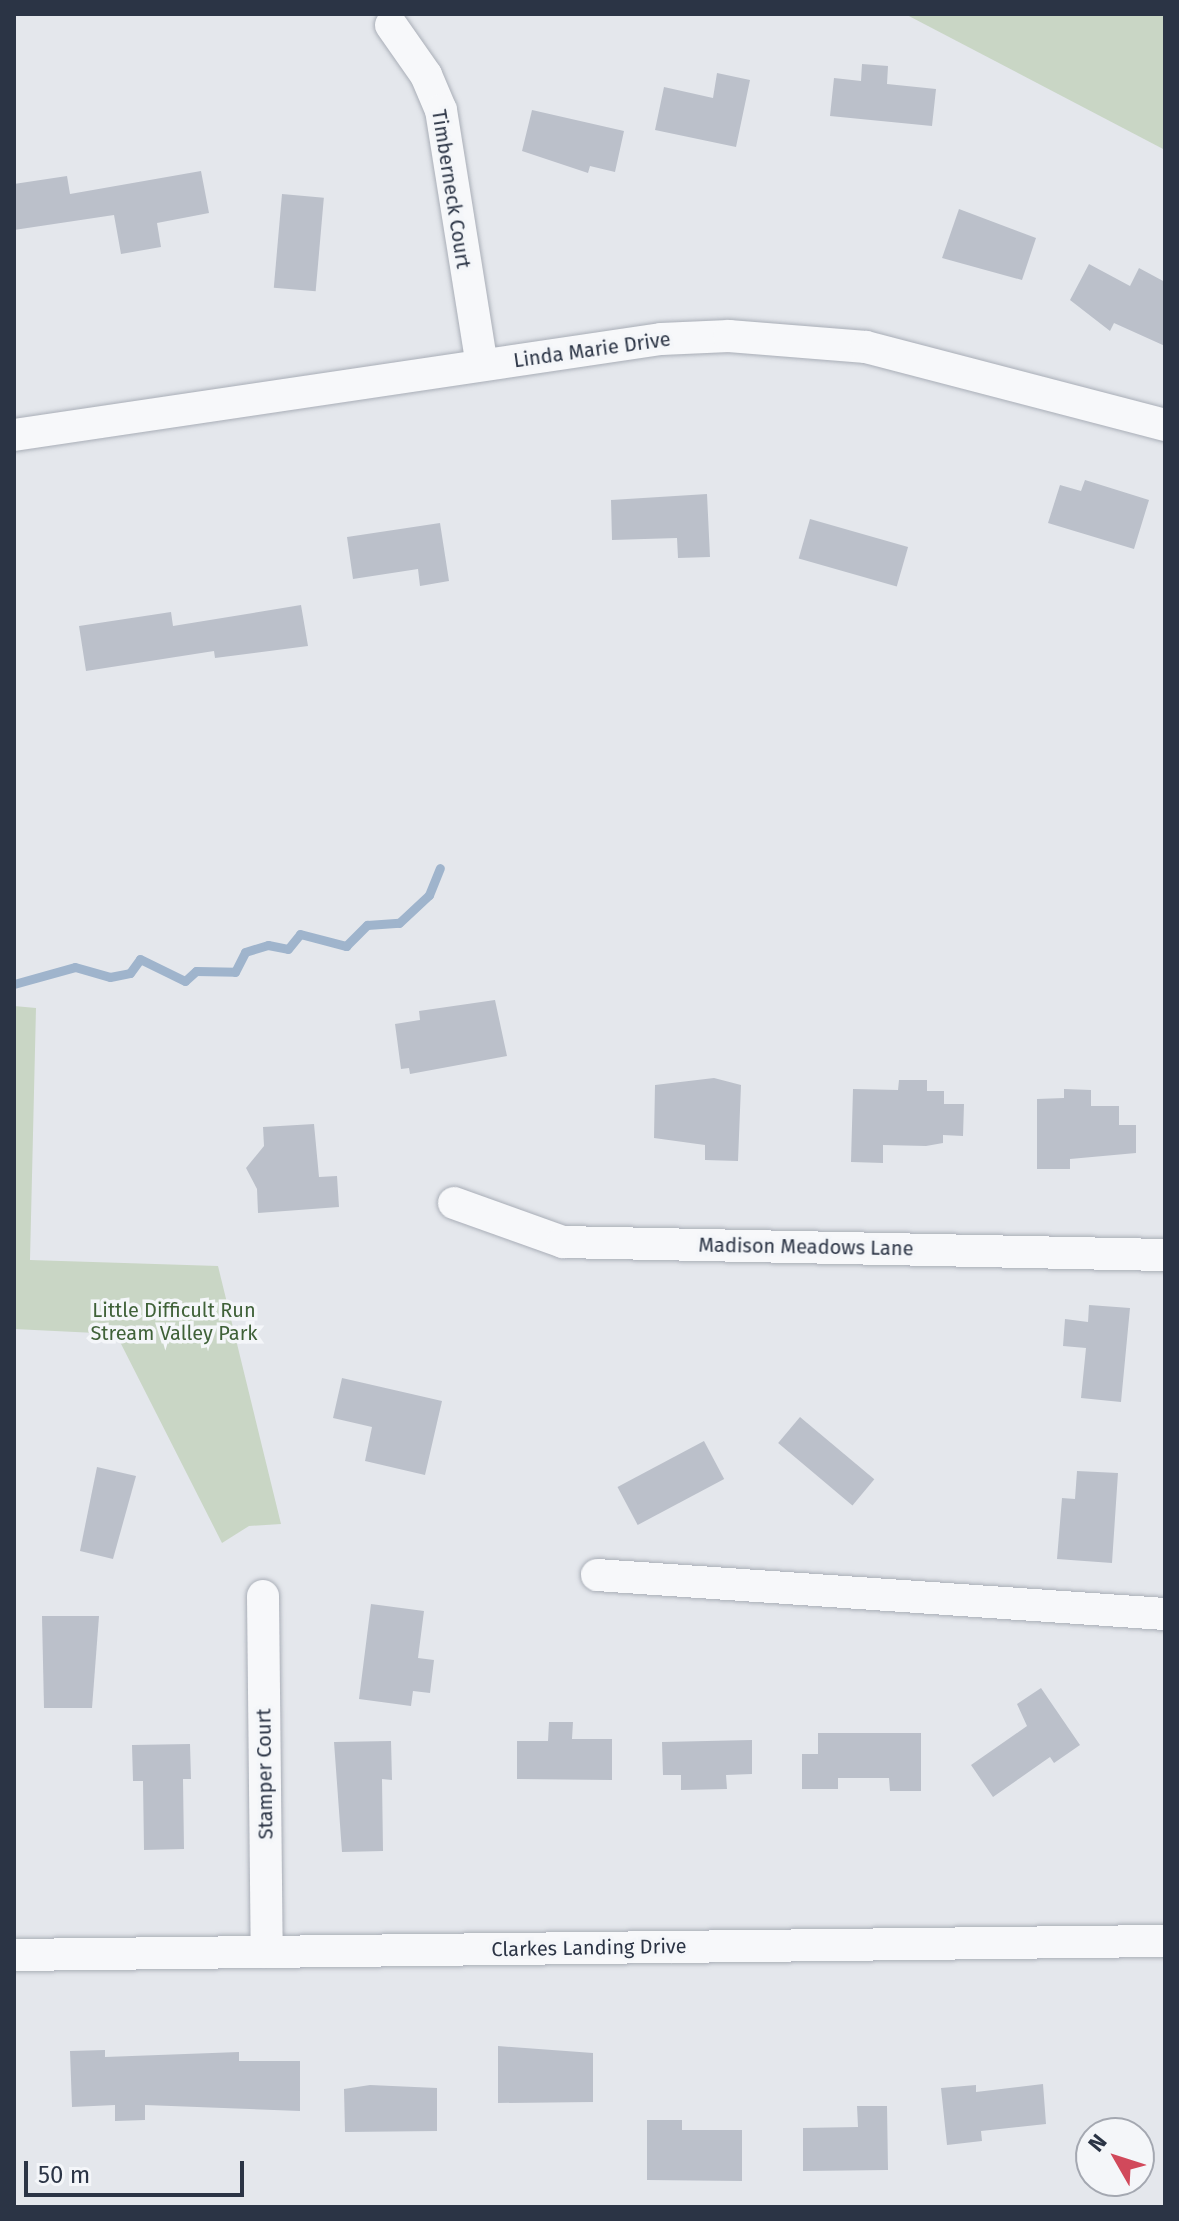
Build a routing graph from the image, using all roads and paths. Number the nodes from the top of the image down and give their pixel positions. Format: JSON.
{"nodes":[{"id":1,"x":391,"y":25,"type":"dead end"},
{"id":2,"x":482,"y":365,"type":"junction"},
{"id":3,"x":1165,"y":425,"type":"edge"},
{"id":4,"x":14,"y":435,"type":"edge"},
{"id":5,"x":454,"y":1203,"type":"dead end"},
{"id":6,"x":1165,"y":1255,"type":"edge"},
{"id":7,"x":597,"y":1575,"type":"dead end"},
{"id":8,"x":263,"y":1596,"type":"dead end"},
{"id":9,"x":1165,"y":1614,"type":"edge"},
{"id":10,"x":1165,"y":1941,"type":"edge"},
{"id":11,"x":267,"y":1952,"type":"junction"},
{"id":12,"x":14,"y":1955,"type":"edge"}],
"edges":[{"from":1,"to":2,"type":"street","name":"Timberneck Court"},
{"from":2,"to":3,"type":"street","name":"Linda Marie Drive"},
{"from":2,"to":4,"type":"street","name":"Linda Marie Drive"},
{"from":5,"to":6,"type":"street","name":"Madison Meadows Lane"},
{"from":7,"to":9,"type":"street"},
{"from":8,"to":11,"type":"street","name":"Stamper Court"},
{"from":10,"to":11,"type":"street","name":"Clarkes Landing Drive"},
{"from":11,"to":12,"type":"street","name":"Clarkes Landing Drive"}]}
